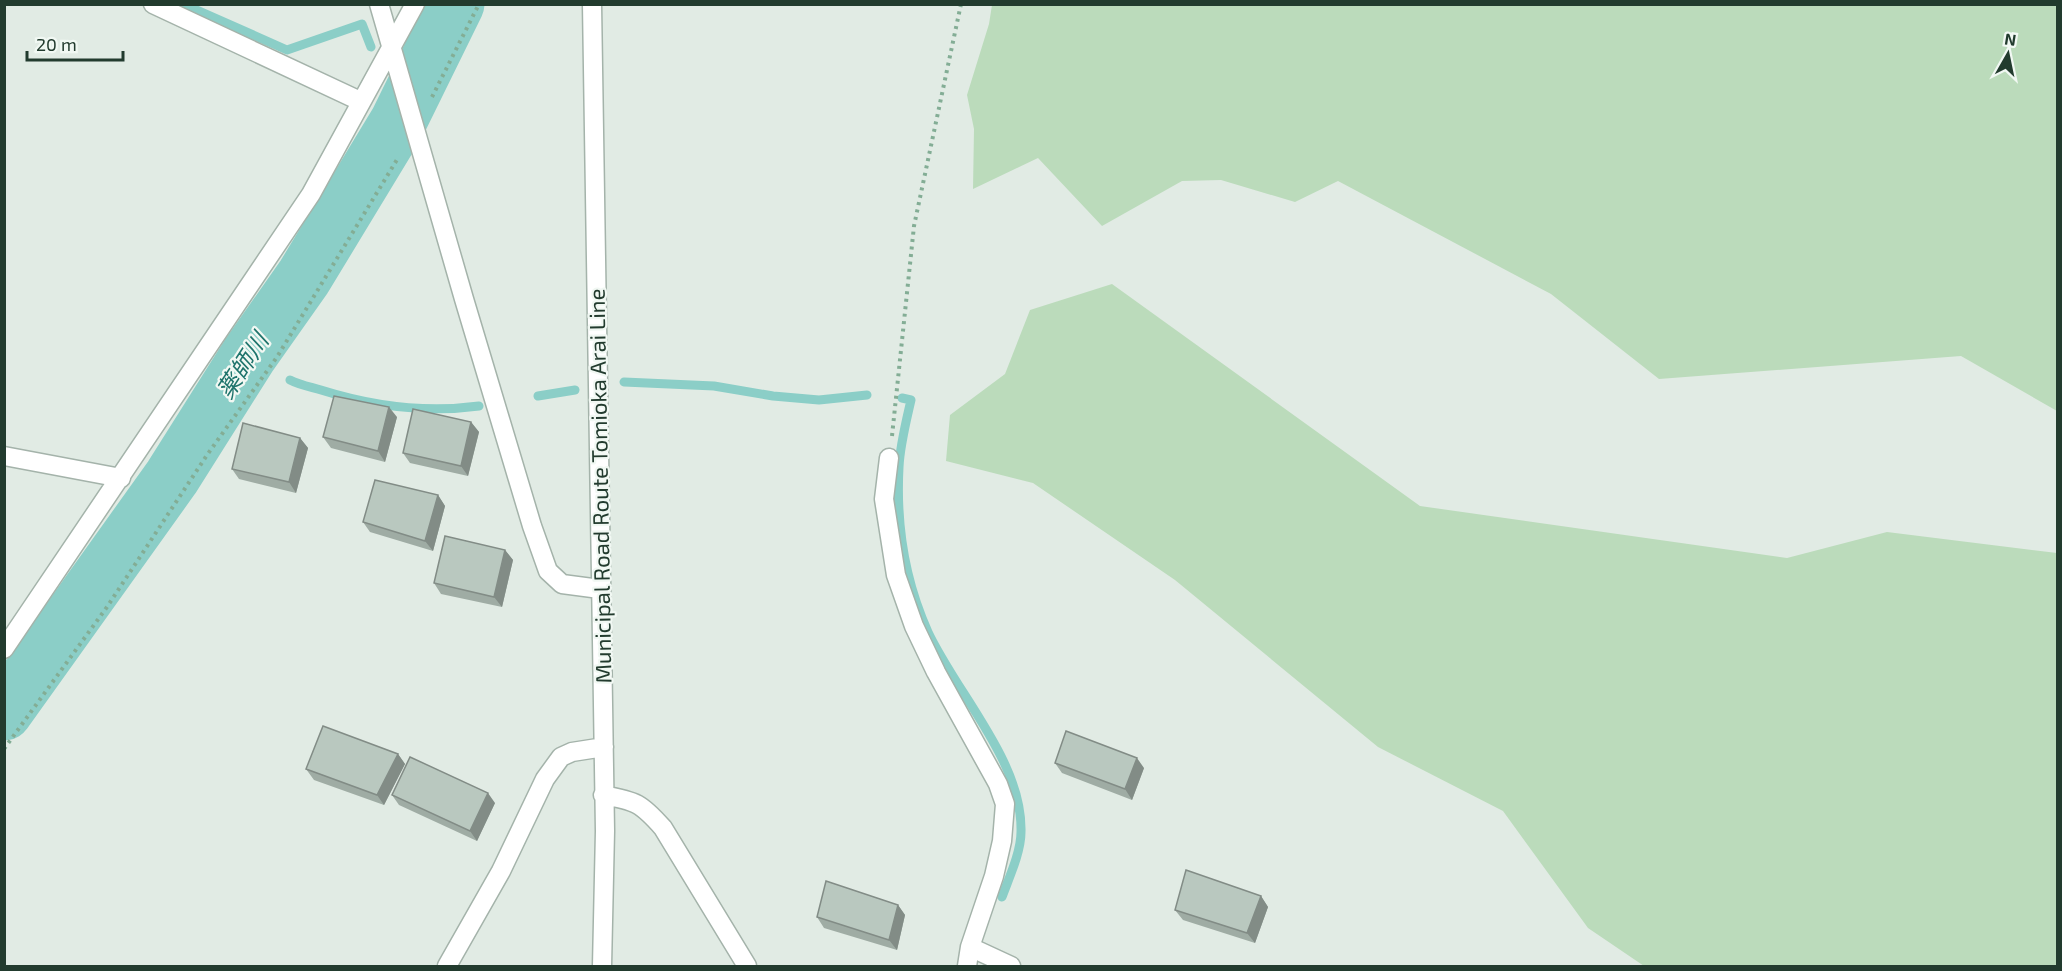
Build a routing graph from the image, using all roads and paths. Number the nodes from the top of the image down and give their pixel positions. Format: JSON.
{"nodes":[{"id":1,"x":153,"y":4,"type":"edge"},
{"id":2,"x":379,"y":4,"type":"edge"},
{"id":3,"x":415,"y":4,"type":"edge"},
{"id":4,"x":479,"y":4,"type":"edge"},
{"id":5,"x":592,"y":4,"type":"edge"},
{"id":6,"x":961,"y":4,"type":"edge"},
{"id":7,"x":391,"y":45,"type":"junction"},
{"id":8,"x":360,"y":101,"type":"junction"},
{"id":9,"x":416,"y":129,"type":"junction"},
{"id":10,"x":4,"y":456,"type":"edge"},
{"id":11,"x":889,"y":458,"type":"joint"},
{"id":12,"x":121,"y":478,"type":"junction"},
{"id":13,"x":600,"y":589,"type":"junction"},
{"id":14,"x":4,"y":649,"type":"edge"},
{"id":15,"x":604,"y":747,"type":"junction"},
{"id":16,"x":4,"y":749,"type":"edge"},
{"id":17,"x":603,"y":795,"type":"junction"},
{"id":18,"x":970,"y":947,"type":"junction"},
{"id":19,"x":447,"y":966,"type":"edge"},
{"id":20,"x":602,"y":966,"type":"edge"},
{"id":21,"x":747,"y":966,"type":"edge"},
{"id":22,"x":967,"y":966,"type":"edge"},
{"id":23,"x":1011,"y":966,"type":"edge"}],
"edges":[{"from":1,"to":8,"type":"street"},
{"from":2,"to":7,"type":"street"},
{"from":3,"to":7,"type":"street"},
{"from":4,"to":9,"type":"path"},
{"from":5,"to":13,"type":"street","name":"Municipal Road Route Tomioka Arai Line"},
{"from":6,"to":11,"type":"path"},
{"from":7,"to":8,"type":"street"},
{"from":7,"to":9,"type":"street"},
{"from":8,"to":12,"type":"street"},
{"from":9,"to":13,"type":"street"},
{"from":9,"to":16,"type":"path"},
{"from":10,"to":12,"type":"street"},
{"from":11,"to":18,"type":"street"},
{"from":12,"to":14,"type":"street"},
{"from":13,"to":15,"type":"street","name":"Municipal Road Route Tomioka Arai Line"},
{"from":15,"to":17,"type":"street","name":"Municipal Road Route Tomioka Arai Line"},
{"from":15,"to":19,"type":"street"},
{"from":17,"to":20,"type":"street","name":"Municipal Road Route Tomioka Arai Line"},
{"from":17,"to":21,"type":"street"},
{"from":18,"to":22,"type":"street"},
{"from":18,"to":23,"type":"street"}]}
